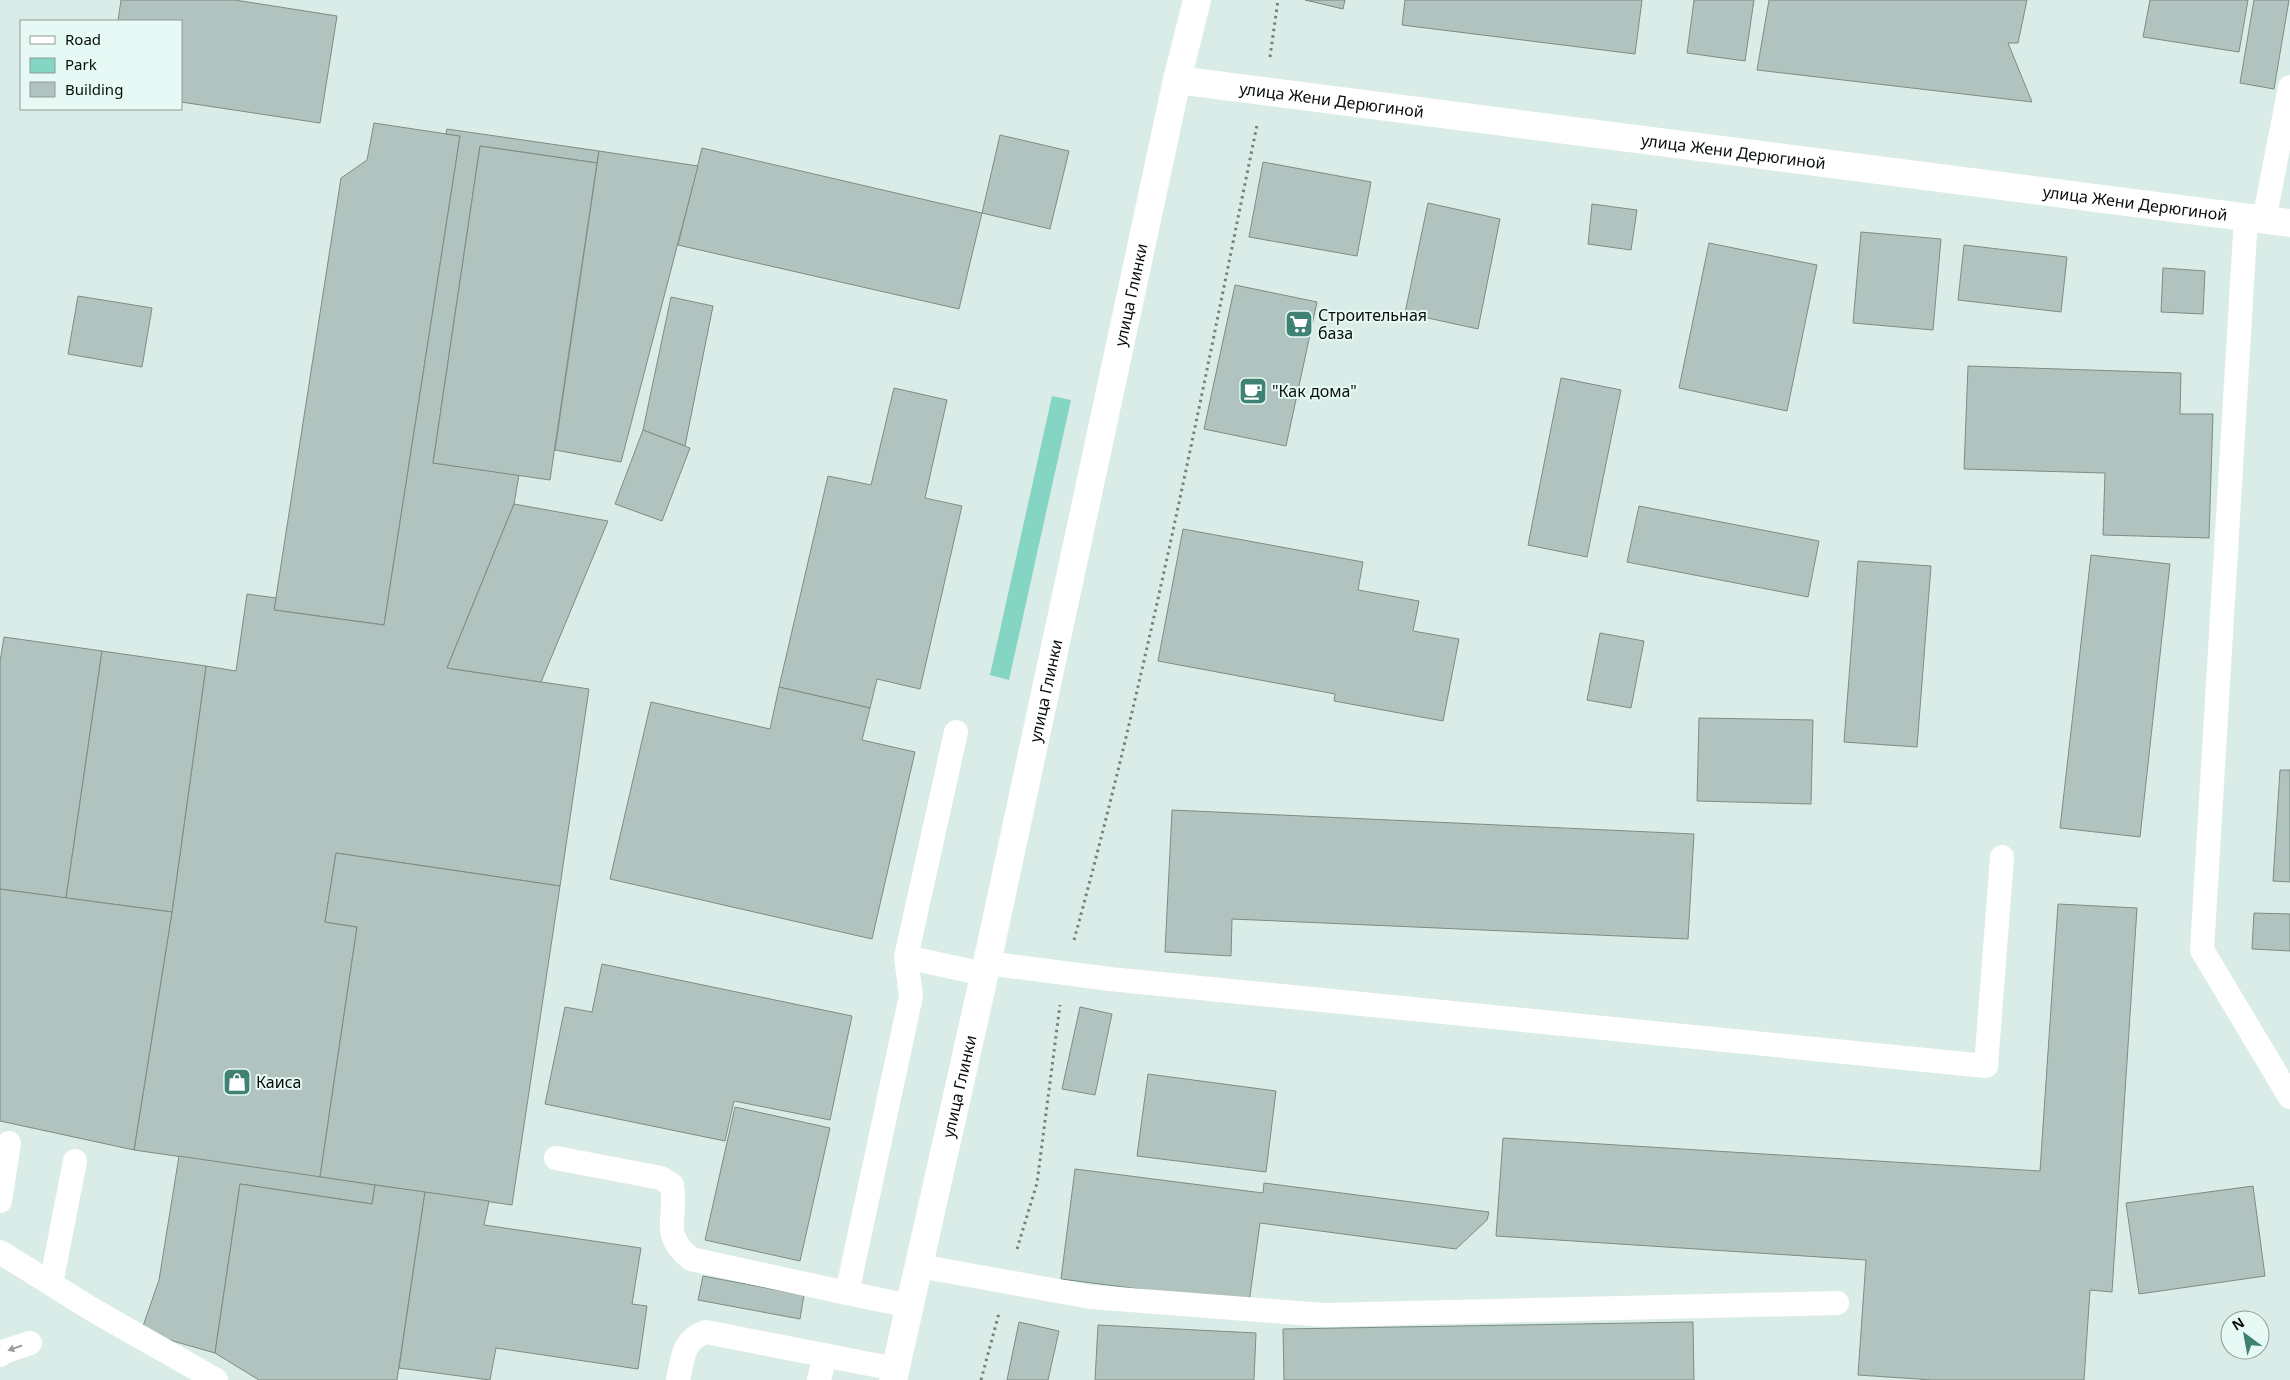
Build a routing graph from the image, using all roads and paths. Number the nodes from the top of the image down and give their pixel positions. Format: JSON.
{"nodes":[{"id":1,"x":1197,"y":0,"type":"edge"},
{"id":2,"x":1278,"y":0,"type":"edge"},
{"id":3,"x":1177,"y":80,"type":"junction"},
{"id":4,"x":2290,"y":88,"type":"edge"},
{"id":5,"x":1264,"y":91,"type":"junction"},
{"id":6,"x":2267,"y":220,"type":"edge"},
{"id":7,"x":956,"y":732,"type":"dead end"},
{"id":8,"x":2002,"y":857,"type":"dead end"},
{"id":9,"x":906,"y":957,"type":"junction"},
{"id":10,"x":986,"y":968,"type":"junction"},
{"id":11,"x":1065,"y":973,"type":"junction"},
{"id":12,"x":2290,"y":1097,"type":"edge"},
{"id":13,"x":9,"y":1143,"type":"dead end"},
{"id":14,"x":556,"y":1158,"type":"dead end"},
{"id":15,"x":75,"y":1161,"type":"dead end"},
{"id":16,"x":0,"y":1201,"type":"edge"},
{"id":17,"x":0,"y":1252,"type":"edge"},
{"id":18,"x":1015,"y":1258,"type":"dead end"},
{"id":19,"x":919,"y":1266,"type":"junction"},
{"id":20,"x":52,"y":1284,"type":"junction"},
{"id":21,"x":848,"y":1293,"type":"junction"},
{"id":22,"x":1837,"y":1303,"type":"dead end"},
{"id":23,"x":1001,"y":1305,"type":"dead end"},
{"id":24,"x":910,"y":1306,"type":"junction"},
{"id":25,"x":30,"y":1343,"type":"dead end"},
{"id":26,"x":0,"y":1355,"type":"edge"},
{"id":27,"x":825,"y":1355,"type":"junction"},
{"id":28,"x":894,"y":1374,"type":"edge"},
{"id":29,"x":216,"y":1380,"type":"edge"},
{"id":30,"x":678,"y":1380,"type":"edge"},
{"id":31,"x":819,"y":1380,"type":"edge"},
{"id":32,"x":981,"y":1380,"type":"edge"}],
"edges":[{"from":1,"to":3,"type":"main road","name":"улица Глинки"},
{"from":2,"to":5,"type":"path"},
{"from":3,"to":5,"type":"main road","name":"улица Жени Дерюгиной"},
{"from":3,"to":10,"type":"main road","name":"улица Глинки"},
{"from":4,"to":6,"type":"lane"},
{"from":5,"to":6,"type":"main road","name":"улица Жени Дерюгиной"},
{"from":5,"to":11,"type":"path"},
{"from":6,"to":12,"type":"lane"},
{"from":7,"to":9,"type":"lane"},
{"from":8,"to":11,"type":"lane"},
{"from":9,"to":10,"type":"lane"},
{"from":9,"to":21,"type":"lane"},
{"from":10,"to":11,"type":"lane"},
{"from":10,"to":19,"type":"main road","name":"улица Глинки"},
{"from":11,"to":18,"type":"path"},
{"from":13,"to":16,"type":"lane"},
{"from":14,"to":21,"type":"lane"},
{"from":15,"to":20,"type":"lane"},
{"from":17,"to":20,"type":"lane"},
{"from":19,"to":22,"type":"lane"},
{"from":19,"to":24,"type":"main road","name":"улица Глинки"},
{"from":20,"to":29,"type":"lane"},
{"from":21,"to":24,"type":"lane"},
{"from":23,"to":32,"type":"path"},
{"from":24,"to":28,"type":"main road","name":"улица Глинки"},
{"from":25,"to":26,"type":"lane","one_way":true},
{"from":27,"to":28,"type":"lane"},
{"from":27,"to":30,"type":"lane"},
{"from":27,"to":31,"type":"lane"}]}
